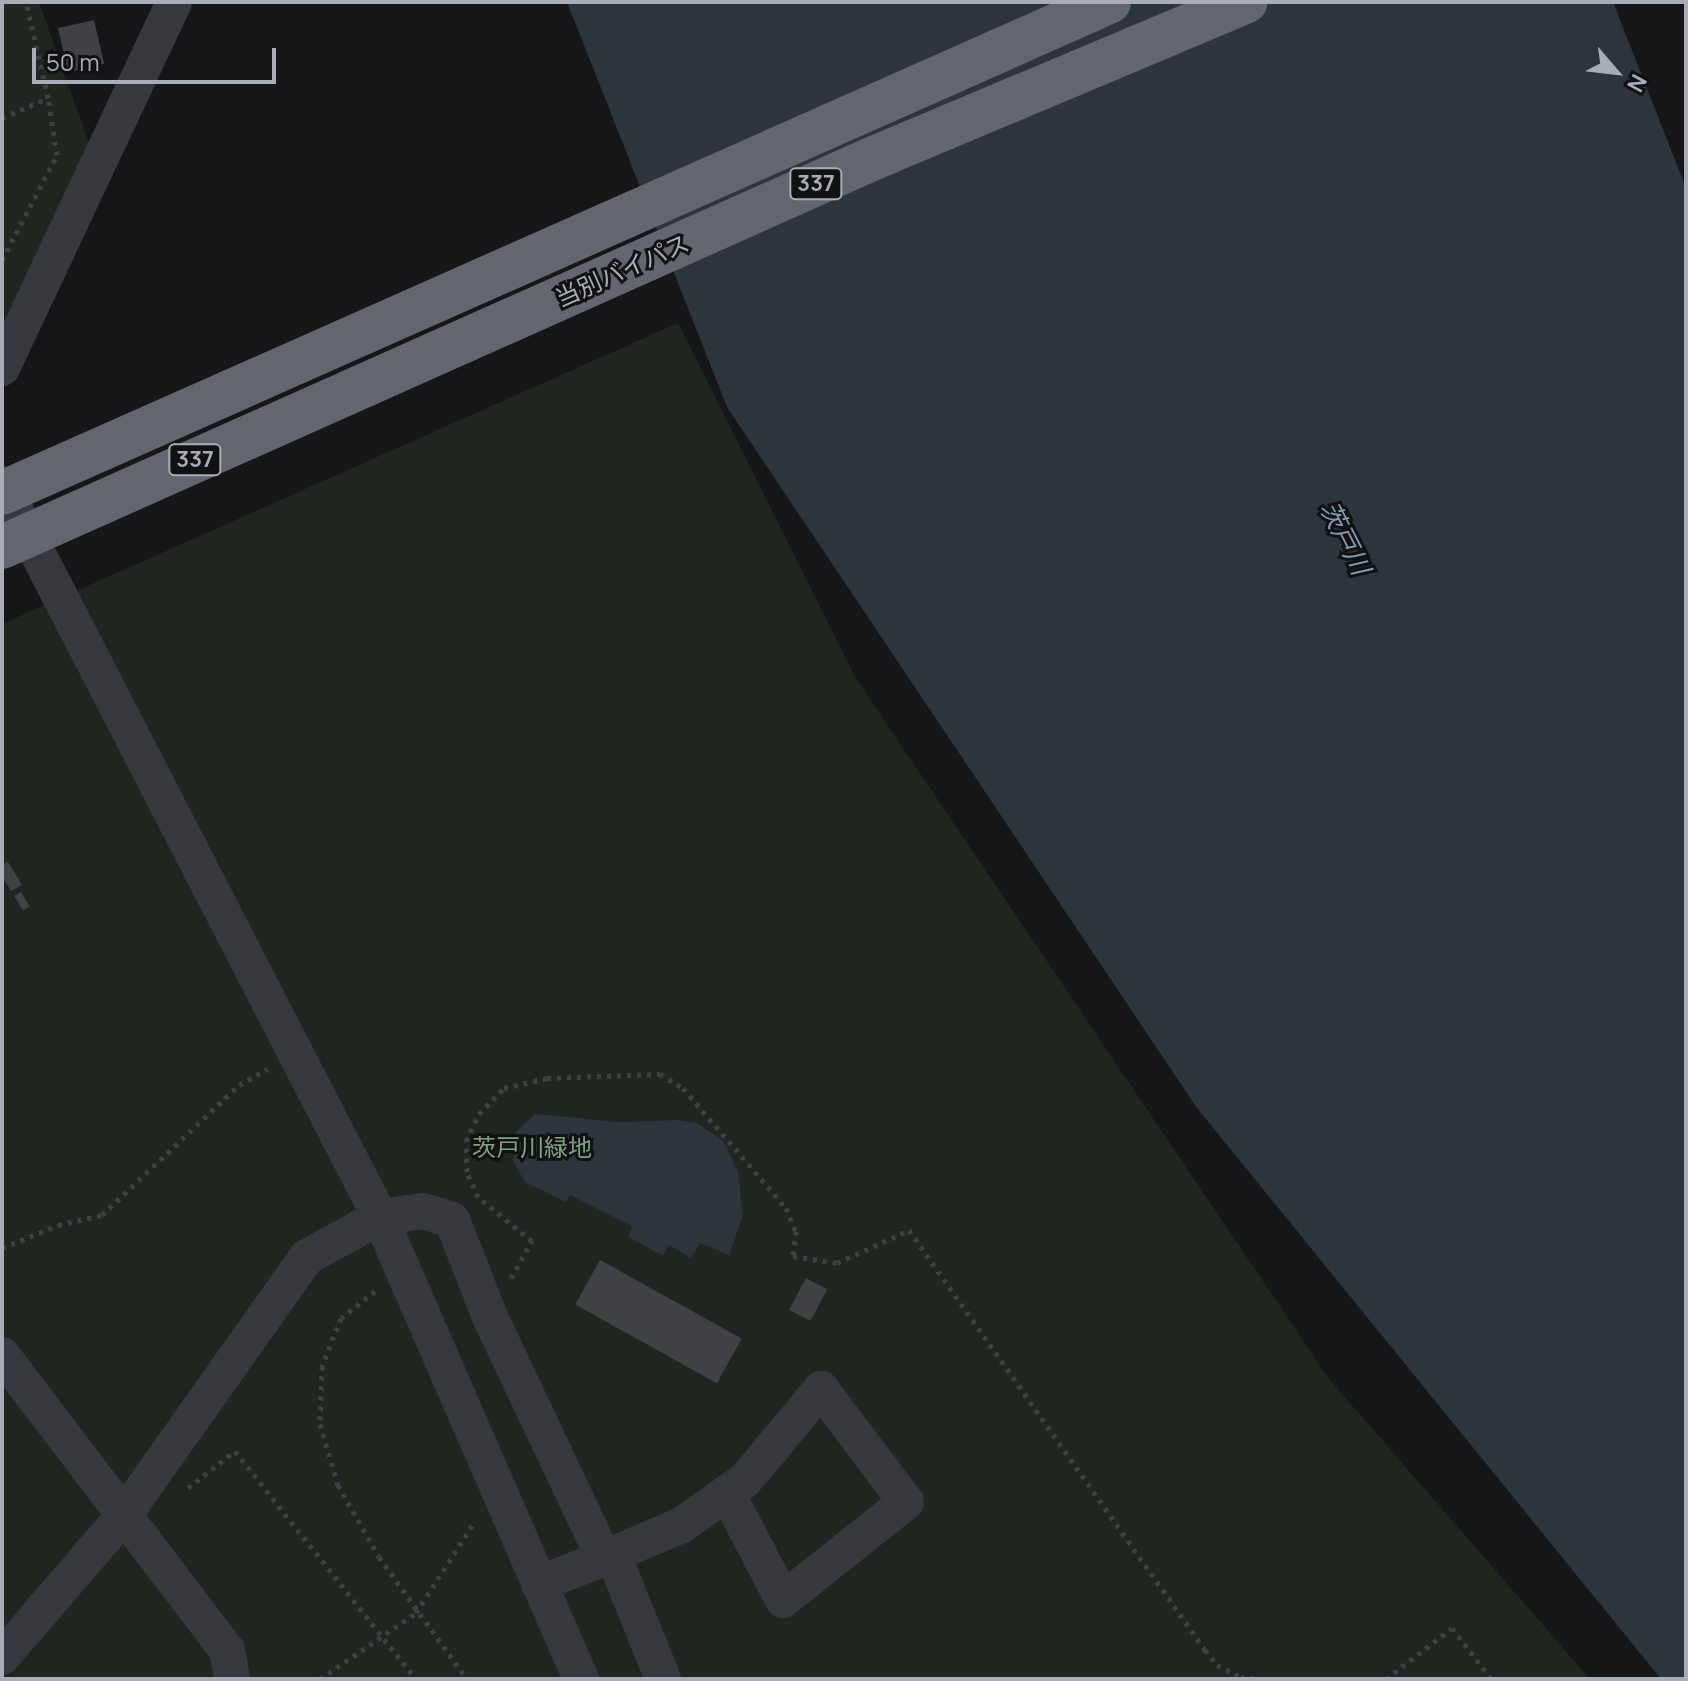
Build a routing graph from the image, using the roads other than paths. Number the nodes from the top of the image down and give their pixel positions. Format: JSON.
{"nodes":[{"id":1,"x":174,"y":2,"type":"edge"},
{"id":2,"x":1109,"y":2,"type":"edge"},
{"id":3,"x":1246,"y":2,"type":"edge"},
{"id":4,"x":2,"y":368,"type":"edge"},
{"id":5,"x":3,"y":490,"type":"edge"},
{"id":6,"x":13,"y":541,"type":"edge"},
{"id":7,"x":380,"y":1217,"type":"junction"},
{"id":8,"x":2,"y":1355,"type":"edge"},
{"id":9,"x":727,"y":1493,"type":"junction"},
{"id":10,"x":124,"y":1515,"type":"junction"},
{"id":11,"x":609,"y":1557,"type":"junction"},
{"id":12,"x":539,"y":1584,"type":"junction"},
{"id":13,"x":2,"y":1657,"type":"edge"},
{"id":14,"x":232,"y":1679,"type":"edge"},
{"id":15,"x":581,"y":1679,"type":"edge"},
{"id":16,"x":663,"y":1679,"type":"edge"}],
"edges":[{"from":1,"to":4,"type":"street"},
{"from":2,"to":5,"type":"highway","name":"当別バイパス","number":"337"},
{"from":3,"to":6,"type":"highway","name":"当別バイパス","number":"337"},
{"from":5,"to":6,"type":"street"},
{"from":6,"to":7,"type":"street"},
{"from":7,"to":10,"type":"street"},
{"from":7,"to":11,"type":"street"},
{"from":7,"to":12,"type":"street"},
{"from":8,"to":10,"type":"street"},
{"from":9,"to":9,"type":"street"},
{"from":9,"to":11,"type":"street"},
{"from":10,"to":13,"type":"street"},
{"from":10,"to":14,"type":"street"},
{"from":11,"to":12,"type":"street"},
{"from":11,"to":16,"type":"street"},
{"from":12,"to":15,"type":"street"}]}
